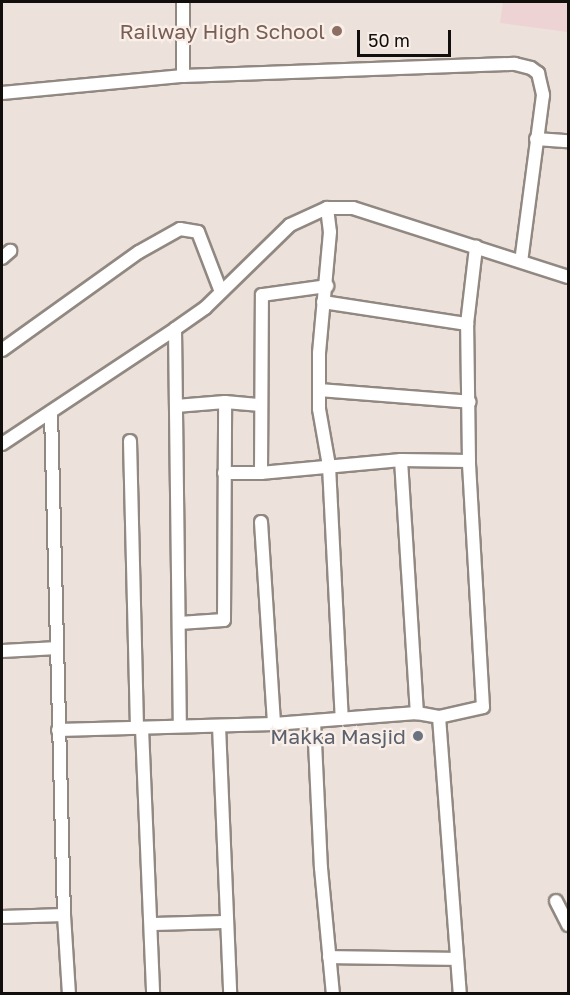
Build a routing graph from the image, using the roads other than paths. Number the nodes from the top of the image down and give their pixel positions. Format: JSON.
{"nodes":[{"id":1,"x":183,"y":2,"type":"edge"},
{"id":2,"x":183,"y":76,"type":"junction"},
{"id":3,"x":2,"y":93,"type":"edge"},
{"id":4,"x":536,"y":139,"type":"junction"},
{"id":5,"x":568,"y":141,"type":"edge"},
{"id":6,"x":327,"y":208,"type":"junction"},
{"id":7,"x":476,"y":247,"type":"junction"},
{"id":8,"x":521,"y":261,"type":"junction"},
{"id":9,"x":568,"y":277,"type":"edge"},
{"id":10,"x":327,"y":286,"type":"junction"},
{"id":11,"x":221,"y":292,"type":"junction"},
{"id":12,"x":323,"y":302,"type":"junction"},
{"id":13,"x":467,"y":324,"type":"junction"},
{"id":14,"x":175,"y":329,"type":"junction"},
{"id":15,"x":2,"y":350,"type":"edge"},
{"id":16,"x":319,"y":390,"type":"junction"},
{"id":17,"x":225,"y":402,"type":"junction"},
{"id":18,"x":470,"y":402,"type":"junction"},
{"id":19,"x":261,"y":405,"type":"junction"},
{"id":20,"x":176,"y":406,"type":"junction"},
{"id":21,"x":51,"y":412,"type":"junction"},
{"id":22,"x":130,"y":441,"type":"dead end"},
{"id":23,"x":2,"y":444,"type":"edge"},
{"id":24,"x":401,"y":460,"type":"junction"},
{"id":25,"x":469,"y":461,"type":"junction"},
{"id":26,"x":330,"y":466,"type":"junction"},
{"id":27,"x":224,"y":472,"type":"junction"},
{"id":28,"x":261,"y":473,"type":"junction"},
{"id":29,"x":261,"y":522,"type":"dead end"},
{"id":30,"x":179,"y":623,"type":"junction"},
{"id":31,"x":56,"y":648,"type":"junction"},
{"id":32,"x":2,"y":651,"type":"edge"},
{"id":33,"x":417,"y":713,"type":"junction"},
{"id":34,"x":439,"y":717,"type":"junction"},
{"id":35,"x":342,"y":719,"type":"junction"},
{"id":36,"x":314,"y":721,"type":"junction"},
{"id":37,"x":274,"y":724,"type":"junction"},
{"id":38,"x":180,"y":725,"type":"junction"},
{"id":39,"x":219,"y":726,"type":"junction"},
{"id":40,"x":140,"y":728,"type":"junction"},
{"id":41,"x":58,"y":730,"type":"junction"},
{"id":42,"x":556,"y":901,"type":"dead end"},
{"id":43,"x":64,"y":915,"type":"junction"},
{"id":44,"x":2,"y":917,"type":"edge"},
{"id":45,"x":227,"y":922,"type":"junction"},
{"id":46,"x":151,"y":924,"type":"junction"},
{"id":47,"x":568,"y":925,"type":"edge"},
{"id":48,"x":329,"y":957,"type":"junction"},
{"id":49,"x":457,"y":959,"type":"junction"},
{"id":50,"x":69,"y":993,"type":"edge"},
{"id":51,"x":153,"y":993,"type":"edge"},
{"id":52,"x":230,"y":993,"type":"edge"},
{"id":53,"x":333,"y":993,"type":"edge"},
{"id":54,"x":460,"y":993,"type":"edge"}],
"edges":[{"from":1,"to":2,"type":"street"},
{"from":2,"to":3,"type":"street"},
{"from":2,"to":4,"type":"street"},
{"from":4,"to":5,"type":"street"},
{"from":4,"to":8,"type":"street"},
{"from":6,"to":7,"type":"street"},
{"from":6,"to":10,"type":"street"},
{"from":6,"to":11,"type":"street"},
{"from":7,"to":8,"type":"street"},
{"from":7,"to":13,"type":"street"},
{"from":8,"to":9,"type":"street"},
{"from":10,"to":12,"type":"street"},
{"from":10,"to":19,"type":"street"},
{"from":11,"to":14,"type":"street"},
{"from":11,"to":15,"type":"street"},
{"from":12,"to":13,"type":"street"},
{"from":12,"to":16,"type":"street"},
{"from":13,"to":18,"type":"street"},
{"from":14,"to":20,"type":"street"},
{"from":14,"to":21,"type":"street"},
{"from":16,"to":18,"type":"street"},
{"from":16,"to":26,"type":"street"},
{"from":17,"to":19,"type":"street"},
{"from":17,"to":20,"type":"street"},
{"from":17,"to":27,"type":"street"},
{"from":18,"to":25,"type":"street"},
{"from":19,"to":28,"type":"street"},
{"from":20,"to":30,"type":"street"},
{"from":21,"to":23,"type":"street"},
{"from":21,"to":31,"type":"street"},
{"from":22,"to":40,"type":"street"},
{"from":24,"to":25,"type":"street"},
{"from":24,"to":26,"type":"street"},
{"from":24,"to":33,"type":"street"},
{"from":25,"to":34,"type":"street"},
{"from":26,"to":28,"type":"street"},
{"from":26,"to":35,"type":"street"},
{"from":27,"to":28,"type":"street"},
{"from":27,"to":30,"type":"street"},
{"from":29,"to":37,"type":"street"},
{"from":30,"to":38,"type":"street"},
{"from":31,"to":32,"type":"street"},
{"from":31,"to":41,"type":"street"},
{"from":33,"to":34,"type":"street"},
{"from":33,"to":35,"type":"street"},
{"from":34,"to":49,"type":"street"},
{"from":35,"to":36,"type":"street"},
{"from":36,"to":37,"type":"street"},
{"from":36,"to":48,"type":"street"},
{"from":37,"to":39,"type":"street"},
{"from":38,"to":39,"type":"street"},
{"from":38,"to":40,"type":"street"},
{"from":39,"to":45,"type":"street"},
{"from":40,"to":41,"type":"street"},
{"from":40,"to":46,"type":"street"},
{"from":41,"to":43,"type":"street"},
{"from":42,"to":47,"type":"street"},
{"from":43,"to":44,"type":"street"},
{"from":43,"to":50,"type":"street"},
{"from":45,"to":46,"type":"street"},
{"from":45,"to":52,"type":"street"},
{"from":46,"to":51,"type":"street"},
{"from":48,"to":49,"type":"street"},
{"from":48,"to":53,"type":"street"},
{"from":49,"to":54,"type":"street"}]}
